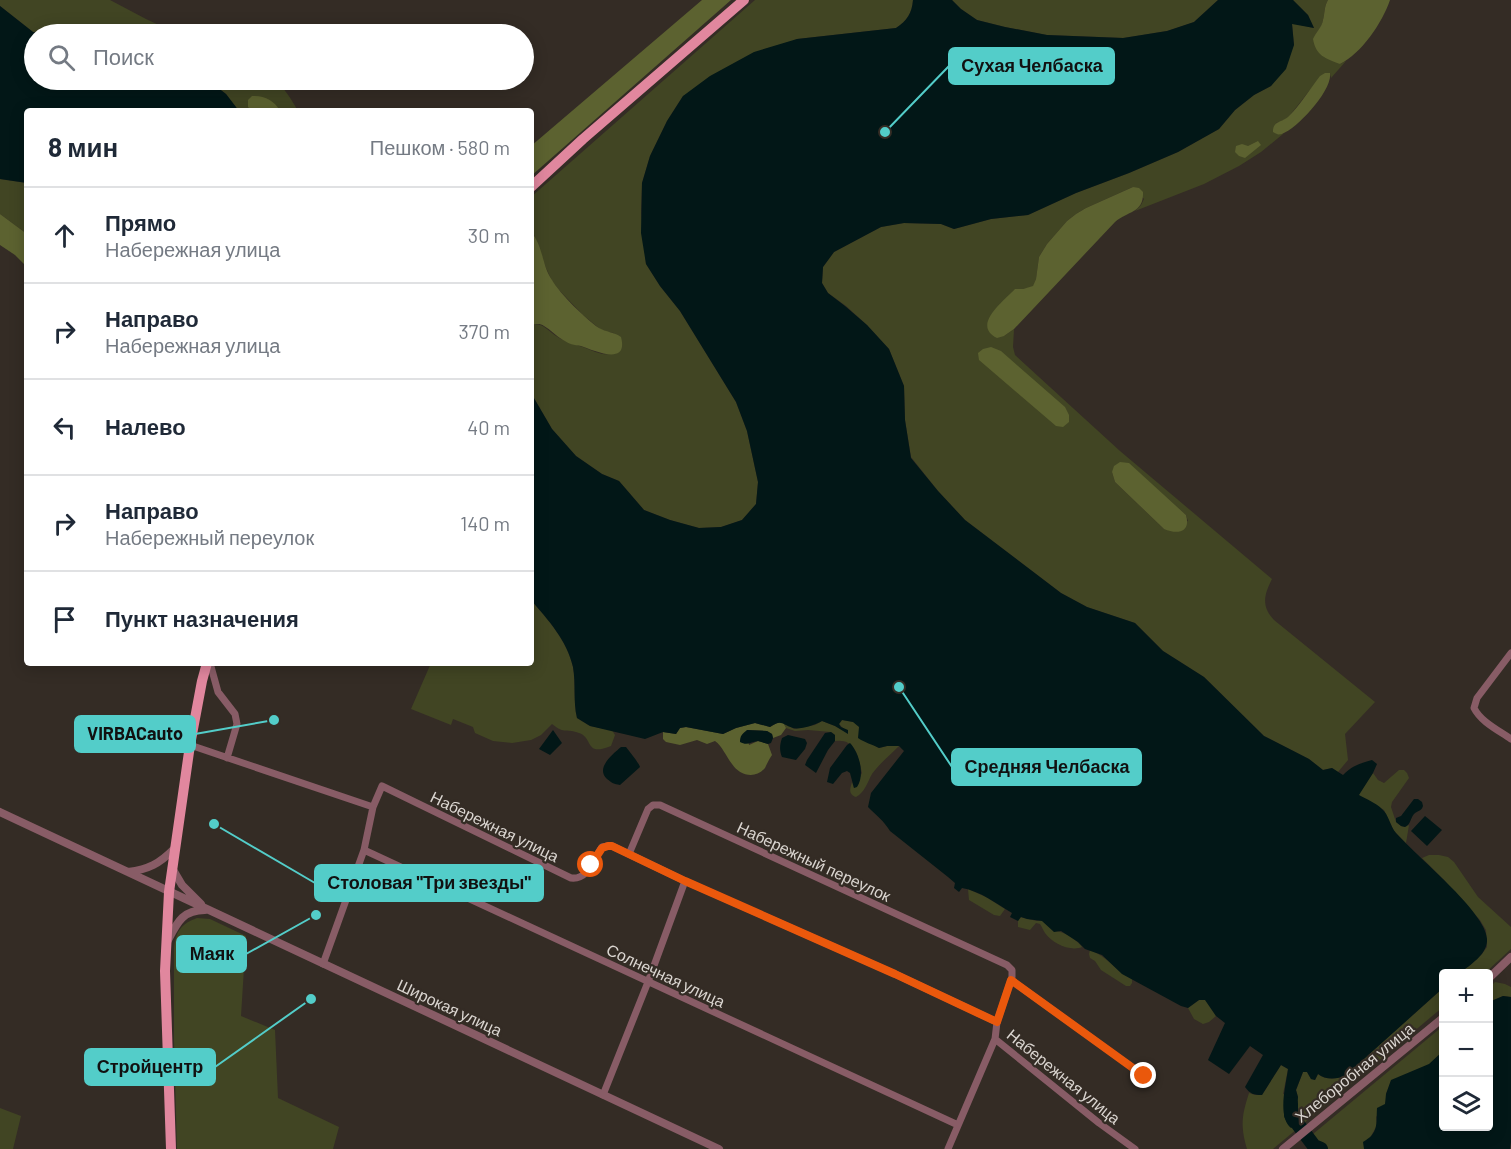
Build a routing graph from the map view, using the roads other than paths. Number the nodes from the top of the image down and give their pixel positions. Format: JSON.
{"nodes":[{"id":1,"x":744,"y":0,"type":"edge"},
{"id":2,"x":534,"y":184,"type":"edge"},
{"id":3,"x":1511,"y":653,"type":"edge"},
{"id":4,"x":207,"y":666,"type":"edge"},
{"id":5,"x":209,"y":666,"type":"edge"},
{"id":6,"x":1511,"y":739,"type":"edge"},
{"id":7,"x":190,"y":745,"type":"junction"},
{"id":8,"x":227,"y":758,"type":"junction"},
{"id":9,"x":373,"y":807,"type":"junction"},
{"id":10,"x":0,"y":812,"type":"edge"},
{"id":11,"x":174,"y":849,"type":"junction"},
{"id":12,"x":363,"y":850,"type":"junction"},
{"id":13,"x":629,"y":854,"type":"junction"},
{"id":14,"x":172,"y":868,"type":"junction"},
{"id":15,"x":127,"y":872,"type":"junction"},
{"id":16,"x":685,"y":881,"type":"junction"},
{"id":17,"x":169,"y":892,"type":"junction"},
{"id":18,"x":208,"y":910,"type":"junction"},
{"id":19,"x":166,"y":943,"type":"junction"},
{"id":20,"x":1511,"y":957,"type":"edge"},
{"id":21,"x":323,"y":964,"type":"junction"},
{"id":22,"x":1493,"y":974,"type":"edge"},
{"id":23,"x":1011,"y":980,"type":"junction"},
{"id":24,"x":648,"y":982,"type":"junction"},
{"id":25,"x":1439,"y":1020,"type":"edge"},
{"id":26,"x":997,"y":1022,"type":"junction"},
{"id":27,"x":995,"y":1039,"type":"junction"},
{"id":28,"x":1144,"y":1076,"type":"dead end"},
{"id":29,"x":603,"y":1095,"type":"junction"},
{"id":30,"x":958,"y":1125,"type":"junction"},
{"id":31,"x":1286,"y":1146,"type":"edge"},
{"id":32,"x":171,"y":1149,"type":"edge"},
{"id":33,"x":718,"y":1149,"type":"edge"},
{"id":34,"x":948,"y":1149,"type":"edge"},
{"id":35,"x":1135,"y":1149,"type":"edge"}],
"edges":[{"from":1,"to":2,"type":"main road"},
{"from":3,"to":6,"type":"street"},
{"from":4,"to":7,"type":"main road"},
{"from":5,"to":8,"type":"street"},
{"from":7,"to":8,"type":"street"},
{"from":7,"to":11,"type":"main road"},
{"from":8,"to":9,"type":"street"},
{"from":9,"to":12,"type":"street"},
{"from":9,"to":13,"type":"street","name":"Набережная улица"},
{"from":10,"to":15,"type":"street","name":"Широкая улица"},
{"from":11,"to":14,"type":"main road"},
{"from":11,"to":15,"type":"street"},
{"from":12,"to":21,"type":"street"},
{"from":12,"to":24,"type":"street","name":"Солнечная улица"},
{"from":13,"to":16,"type":"street","name":"Набережная улица"},
{"from":13,"to":23,"type":"street","name":"Набережный переулок"},
{"from":14,"to":17,"type":"main road"},
{"from":14,"to":18,"type":"street"},
{"from":15,"to":17,"type":"street","name":"Широкая улица"},
{"from":16,"to":24,"type":"street"},
{"from":16,"to":26,"type":"street","name":"Набережная улица"},
{"from":17,"to":18,"type":"street","name":"Широкая улица"},
{"from":17,"to":19,"type":"main road"},
{"from":18,"to":19,"type":"street"},
{"from":18,"to":21,"type":"street","name":"Широкая улица"},
{"from":19,"to":32,"type":"main road"},
{"from":20,"to":22,"type":"street"},
{"from":21,"to":29,"type":"street","name":"Широкая улица"},
{"from":23,"to":26,"type":"street"},
{"from":23,"to":28,"type":"street"},
{"from":24,"to":29,"type":"street"},
{"from":24,"to":30,"type":"street","name":"Солнечная улица"},
{"from":25,"to":31,"type":"street","name":"Хлеборобная улица"},
{"from":26,"to":27,"type":"street","name":"Набережная улица"},
{"from":27,"to":30,"type":"street"},
{"from":27,"to":35,"type":"street","name":"Набережная улица"},
{"from":29,"to":33,"type":"street","name":"Широкая улица"},
{"from":30,"to":34,"type":"street"}]}
